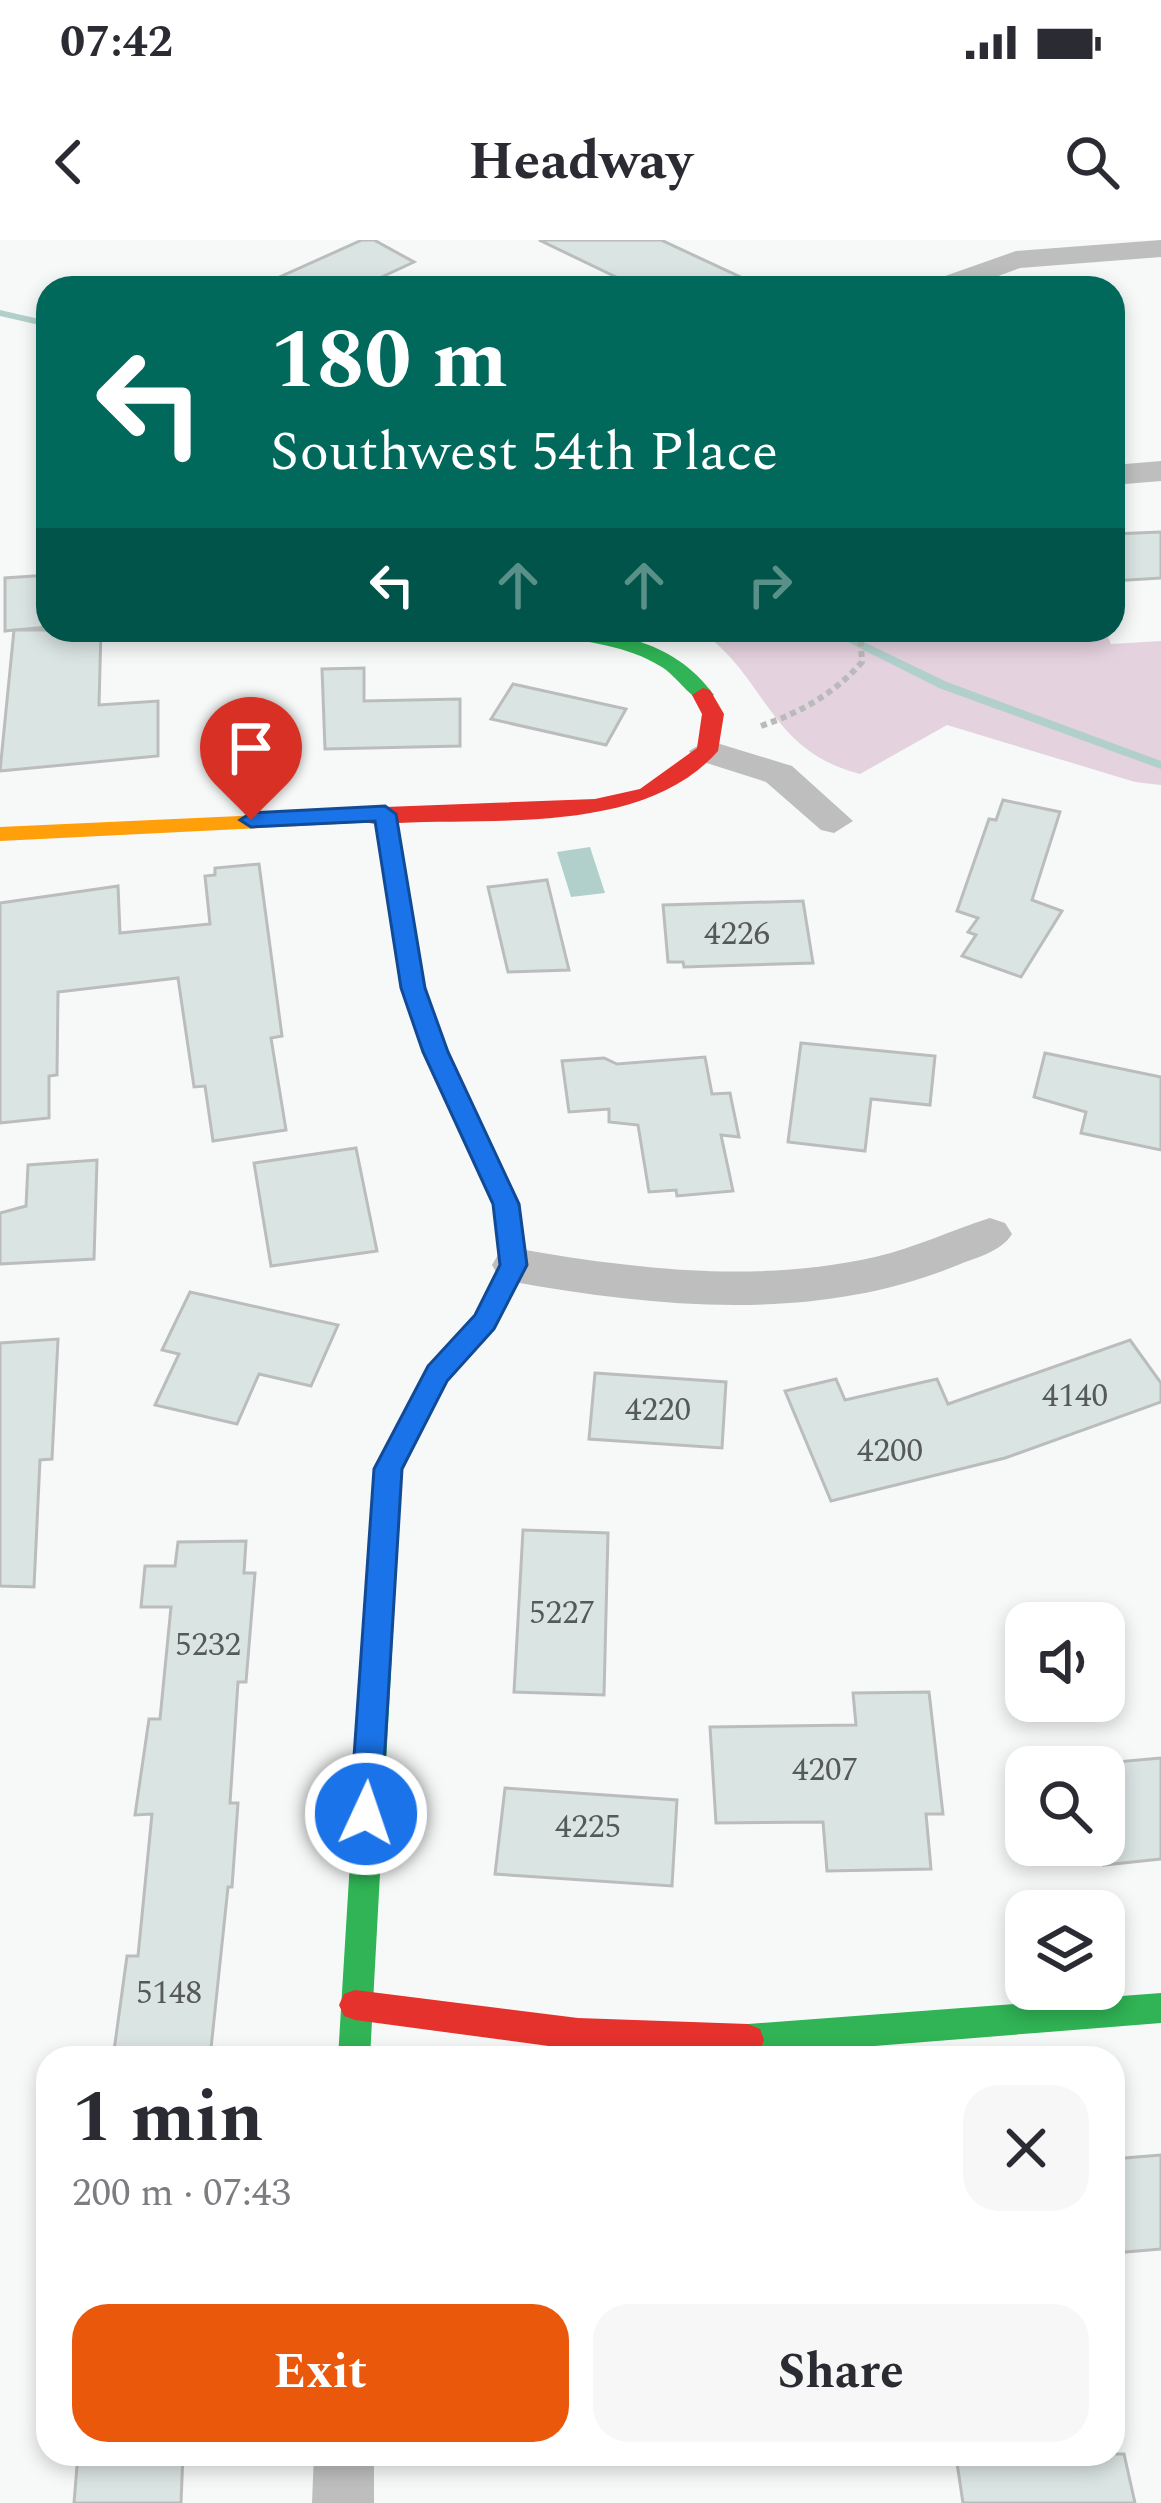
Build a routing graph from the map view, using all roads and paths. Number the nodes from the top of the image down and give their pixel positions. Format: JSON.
{"nodes":[{"id":1,"x":1161,"y":248,"type":"edge"},
{"id":2,"x":971,"y":276,"type":"edge"},
{"id":3,"x":1161,"y":471,"type":"edge"},
{"id":4,"x":1125,"y":474,"type":"edge"},
{"id":5,"x":611,"y":642,"type":"edge"},
{"id":6,"x":861,"y":642,"type":"edge"},
{"id":7,"x":706,"y":751,"type":"junction"},
{"id":8,"x":385,"y":814,"type":"junction"},
{"id":9,"x":834,"y":820,"type":"dead end"},
{"id":10,"x":0,"y":833,"type":"edge"},
{"id":11,"x":990,"y":1234,"type":"dead end"},
{"id":12,"x":514,"y":1265,"type":"junction"},
{"id":13,"x":355,"y":2005,"type":"junction"},
{"id":14,"x":1161,"y":2008,"type":"edge"},
{"id":15,"x":354,"y":2046,"type":"edge"},
{"id":16,"x":344,"y":2466,"type":"edge"},
{"id":17,"x":343,"y":2503,"type":"edge"}],
"edges":[{"from":1,"to":2,"type":"street"},
{"from":3,"to":4,"type":"street"},
{"from":5,"to":7,"type":"street"},
{"from":6,"to":7,"type":"path"},
{"from":7,"to":8,"type":"street"},
{"from":7,"to":9,"type":"street"},
{"from":8,"to":10,"type":"street"},
{"from":8,"to":12,"type":"street"},
{"from":11,"to":12,"type":"street"},
{"from":12,"to":13,"type":"street"},
{"from":13,"to":14,"type":"street"},
{"from":13,"to":15,"type":"street"},
{"from":16,"to":17,"type":"street"}]}
